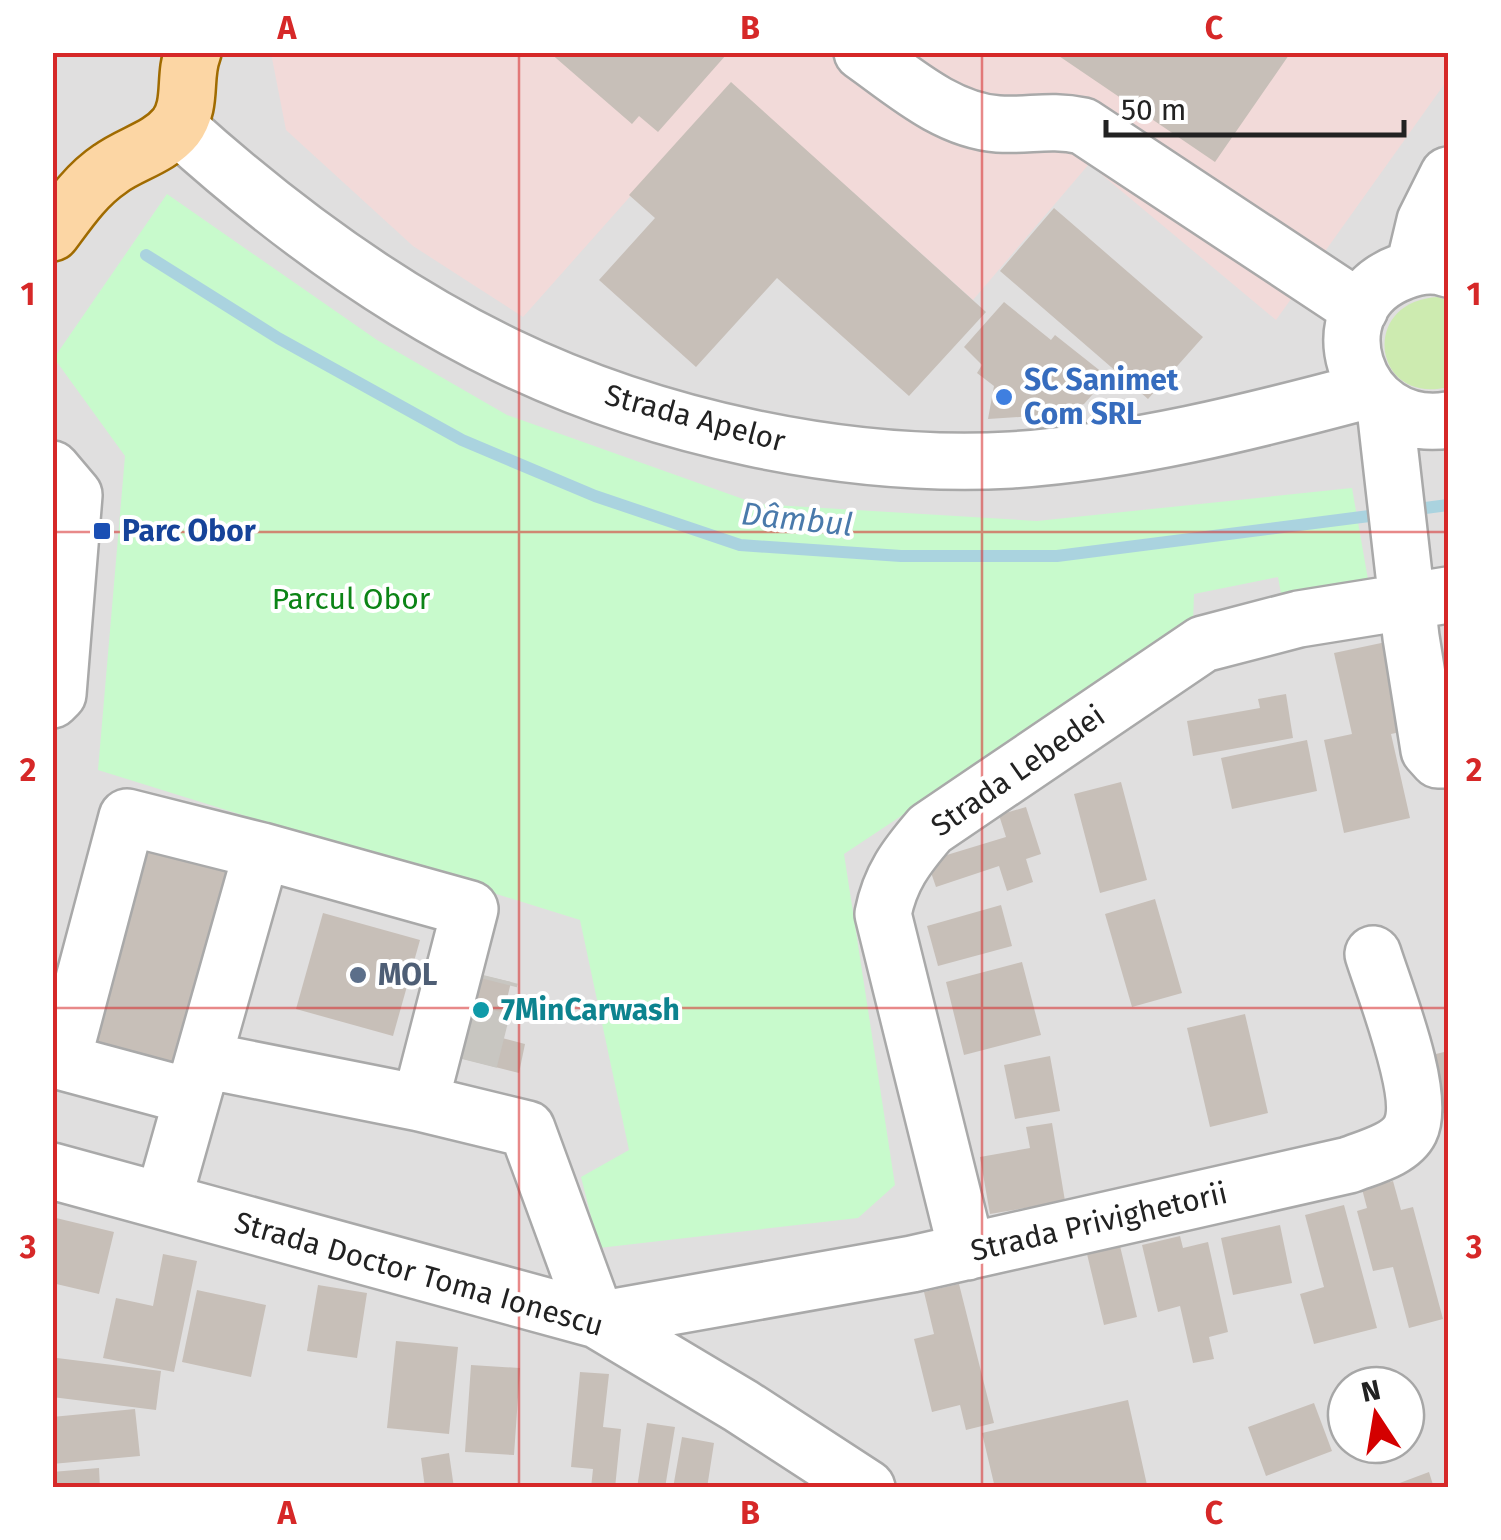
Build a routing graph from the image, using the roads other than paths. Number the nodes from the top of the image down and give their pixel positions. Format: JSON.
{"nodes":[{"id":1,"x":862,"y":52,"type":"edge"},
{"id":2,"x":187,"y":56,"type":"edge"},
{"id":3,"x":177,"y":126,"type":"junction"},
{"id":4,"x":1448,"y":176,"type":"edge"},
{"id":5,"x":52,"y":233,"type":"edge"},
{"id":6,"x":1431,"y":268,"type":"edge"},
{"id":7,"x":1366,"y":363,"type":"junction"},
{"id":8,"x":1448,"y":420,"type":"edge"},
{"id":9,"x":52,"y":469,"type":"edge"},
{"id":10,"x":1420,"y":592,"type":"edge"},
{"id":11,"x":52,"y":700,"type":"edge"},
{"id":12,"x":1448,"y":760,"type":"edge"},
{"id":13,"x":262,"y":851,"type":"junction"},
{"id":14,"x":470,"y":908,"type":"junction"},
{"id":15,"x":1373,"y":954,"type":"dead end"},
{"id":16,"x":490,"y":977,"type":"tunnel mouth"},
{"id":17,"x":64,"y":1004,"type":"edge"},
{"id":18,"x":198,"y":1078,"type":"junction"},
{"id":19,"x":449,"y":1092,"type":"junction"},
{"id":20,"x":52,"y":1171,"type":"edge"},
{"id":21,"x":163,"y":1201,"type":"junction"},
{"id":22,"x":966,"y":1252,"type":"junction"},
{"id":23,"x":598,"y":1320,"type":"junction"},
{"id":24,"x":867,"y":1488,"type":"edge"}],
"edges":[{"from":1,"to":7,"type":"street"},
{"from":2,"to":3,"type":"main road"},
{"from":3,"to":5,"type":"main road"},
{"from":3,"to":7,"type":"street","name":"Strada Apelor"},
{"from":4,"to":6,"type":"street"},
{"from":6,"to":7,"type":"street"},
{"from":7,"to":8,"type":"street"},
{"from":7,"to":10,"type":"street"},
{"from":9,"to":11,"type":"street"},
{"from":10,"to":12,"type":"street"},
{"from":10,"to":22,"type":"street","name":"Strada Lebedei"},
{"from":13,"to":14,"type":"street"},
{"from":13,"to":17,"type":"street"},
{"from":13,"to":18,"type":"street"},
{"from":14,"to":16,"type":"street"},
{"from":14,"to":19,"type":"street"},
{"from":15,"to":22,"type":"street","name":"Strada Privighetorii"},
{"from":17,"to":18,"type":"street"},
{"from":18,"to":19,"type":"street"},
{"from":18,"to":21,"type":"street"},
{"from":19,"to":23,"type":"street"},
{"from":20,"to":21,"type":"street","name":"Strada Doctor Toma Ionescu"},
{"from":21,"to":23,"type":"street","name":"Strada Doctor Toma Ionescu"},
{"from":22,"to":23,"type":"street","name":"Strada Privighetorii"},
{"from":23,"to":24,"type":"street","name":"Strada Doctor Toma Ionescu"}]}
